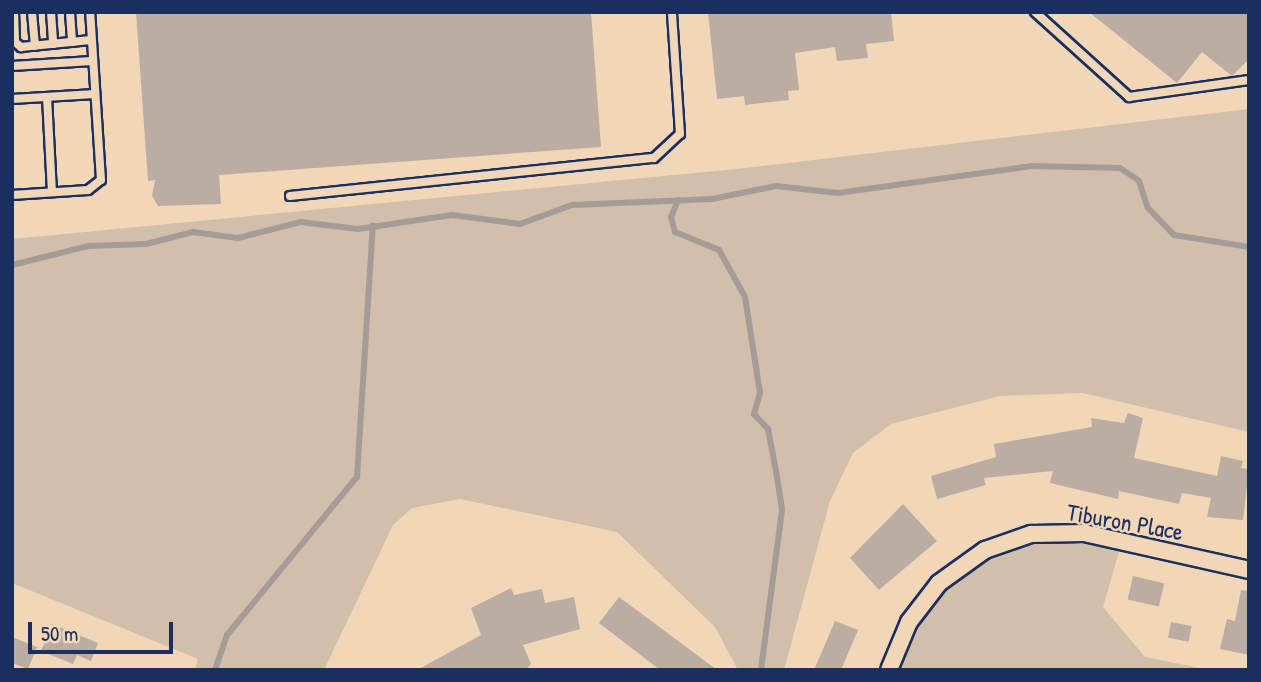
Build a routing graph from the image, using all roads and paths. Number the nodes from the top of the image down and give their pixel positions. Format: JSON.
{"nodes":[{"id":1,"x":14,"y":12,"type":"edge"},
{"id":2,"x":32,"y":12,"type":"edge"},
{"id":3,"x":51,"y":12,"type":"edge"},
{"id":4,"x":70,"y":12,"type":"edge"},
{"id":5,"x":90,"y":12,"type":"edge"},
{"id":6,"x":672,"y":12,"type":"edge"},
{"id":7,"x":1035,"y":12,"type":"edge"},
{"id":8,"x":91,"y":40,"type":"junction"},
{"id":9,"x":72,"y":42,"type":"junction"},
{"id":10,"x":53,"y":44,"type":"junction"},
{"id":11,"x":34,"y":46,"type":"junction"},
{"id":12,"x":92,"y":61,"type":"junction"},
{"id":13,"x":12,"y":66,"type":"edge"},
{"id":14,"x":1249,"y":80,"type":"edge"},
{"id":15,"x":94,"y":94,"type":"junction"},
{"id":16,"x":47,"y":97,"type":"junction"},
{"id":17,"x":12,"y":99,"type":"edge"},
{"id":18,"x":52,"y":192,"type":"junction"},
{"id":19,"x":12,"y":195,"type":"edge"},
{"id":20,"x":290,"y":196,"type":"dead end"},
{"id":21,"x":1249,"y":570,"type":"edge"},
{"id":22,"x":889,"y":670,"type":"edge"}],
"edges":[{"from":1,"to":11,"type":"lane"},
{"from":2,"to":11,"type":"lane"},
{"from":3,"to":10,"type":"lane"},
{"from":4,"to":9,"type":"lane"},
{"from":5,"to":8,"type":"lane"},
{"from":6,"to":20,"type":"lane"},
{"from":7,"to":14,"type":"lane"},
{"from":8,"to":9,"type":"lane"},
{"from":8,"to":12,"type":"lane"},
{"from":9,"to":10,"type":"lane"},
{"from":10,"to":11,"type":"lane"},
{"from":12,"to":13,"type":"lane"},
{"from":12,"to":15,"type":"lane"},
{"from":15,"to":16,"type":"lane"},
{"from":15,"to":18,"type":"lane"},
{"from":16,"to":17,"type":"lane"},
{"from":16,"to":18,"type":"lane"},
{"from":18,"to":19,"type":"lane"},
{"from":21,"to":22,"type":"street","name":"Tiburon Place"}]}
